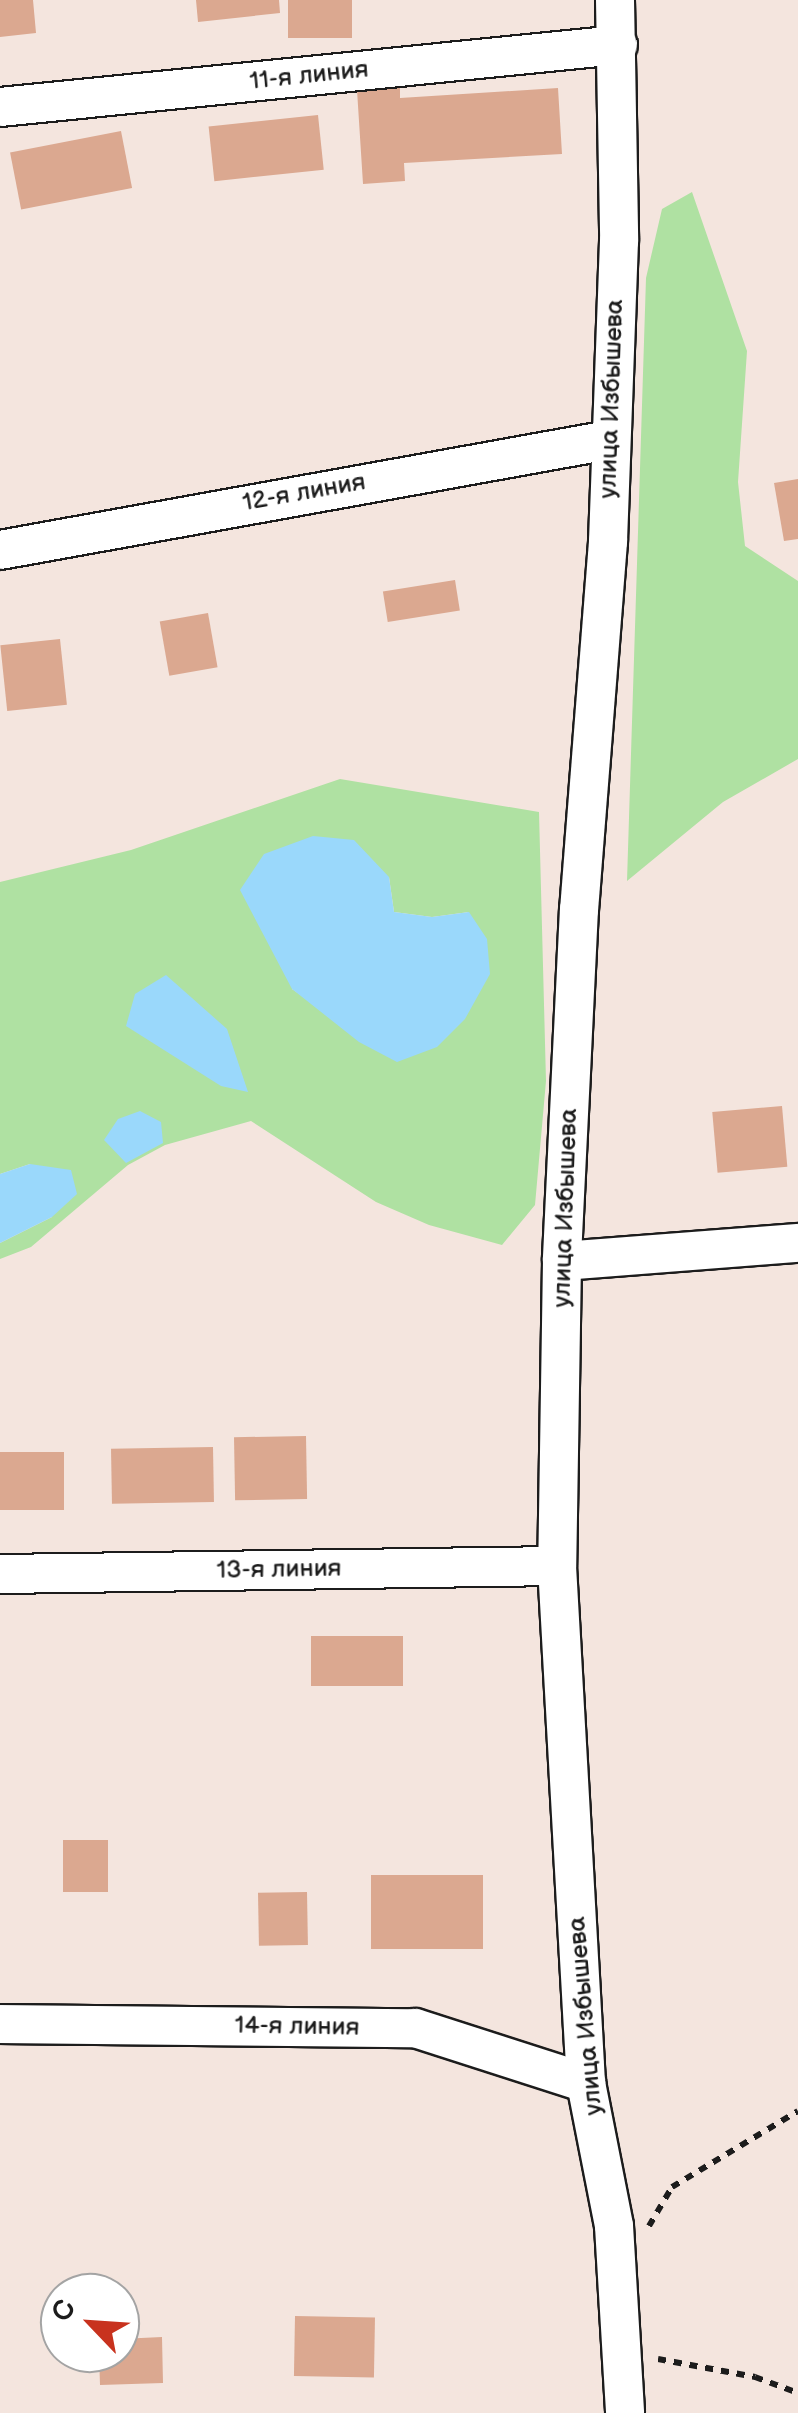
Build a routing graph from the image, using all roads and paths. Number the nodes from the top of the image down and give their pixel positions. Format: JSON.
{"nodes":[{"id":1,"x":615,"y":0,"type":"edge"},
{"id":2,"x":618,"y":45,"type":"junction"},
{"id":3,"x":0,"y":107,"type":"edge"},
{"id":4,"x":608,"y":440,"type":"junction"},
{"id":5,"x":0,"y":550,"type":"edge"},
{"id":6,"x":798,"y":1244,"type":"edge"},
{"id":7,"x":562,"y":1262,"type":"junction"},
{"id":8,"x":558,"y":1566,"type":"junction"},
{"id":9,"x":0,"y":1574,"type":"edge"},
{"id":10,"x":0,"y":2024,"type":"edge"},
{"id":11,"x":586,"y":2082,"type":"junction"},
{"id":12,"x":798,"y":2110,"type":"edge"},
{"id":13,"x":618,"y":2278,"type":"junction"},
{"id":14,"x":622,"y":2352,"type":"junction"},
{"id":15,"x":798,"y":2393,"type":"edge"},
{"id":16,"x":625,"y":2413,"type":"edge"}],
"edges":[{"from":1,"to":2,"type":"street","name":"улица Избышева"},
{"from":2,"to":3,"type":"street","name":"11-я линия"},
{"from":2,"to":4,"type":"street","name":"улица Избышева"},
{"from":4,"to":5,"type":"street","name":"12-я линия"},
{"from":4,"to":7,"type":"street","name":"улица Избышева"},
{"from":6,"to":7,"type":"street"},
{"from":7,"to":8,"type":"street","name":"улица Избышева"},
{"from":8,"to":9,"type":"street","name":"13-я линия"},
{"from":8,"to":11,"type":"street","name":"улица Избышева"},
{"from":10,"to":11,"type":"street","name":"14-я линия"},
{"from":11,"to":13,"type":"street","name":"улица Избышева"},
{"from":12,"to":13,"type":"path"},
{"from":13,"to":14,"type":"street","name":"улица Избышева"},
{"from":14,"to":15,"type":"path"},
{"from":14,"to":16,"type":"street","name":"улица Избышева"}]}
